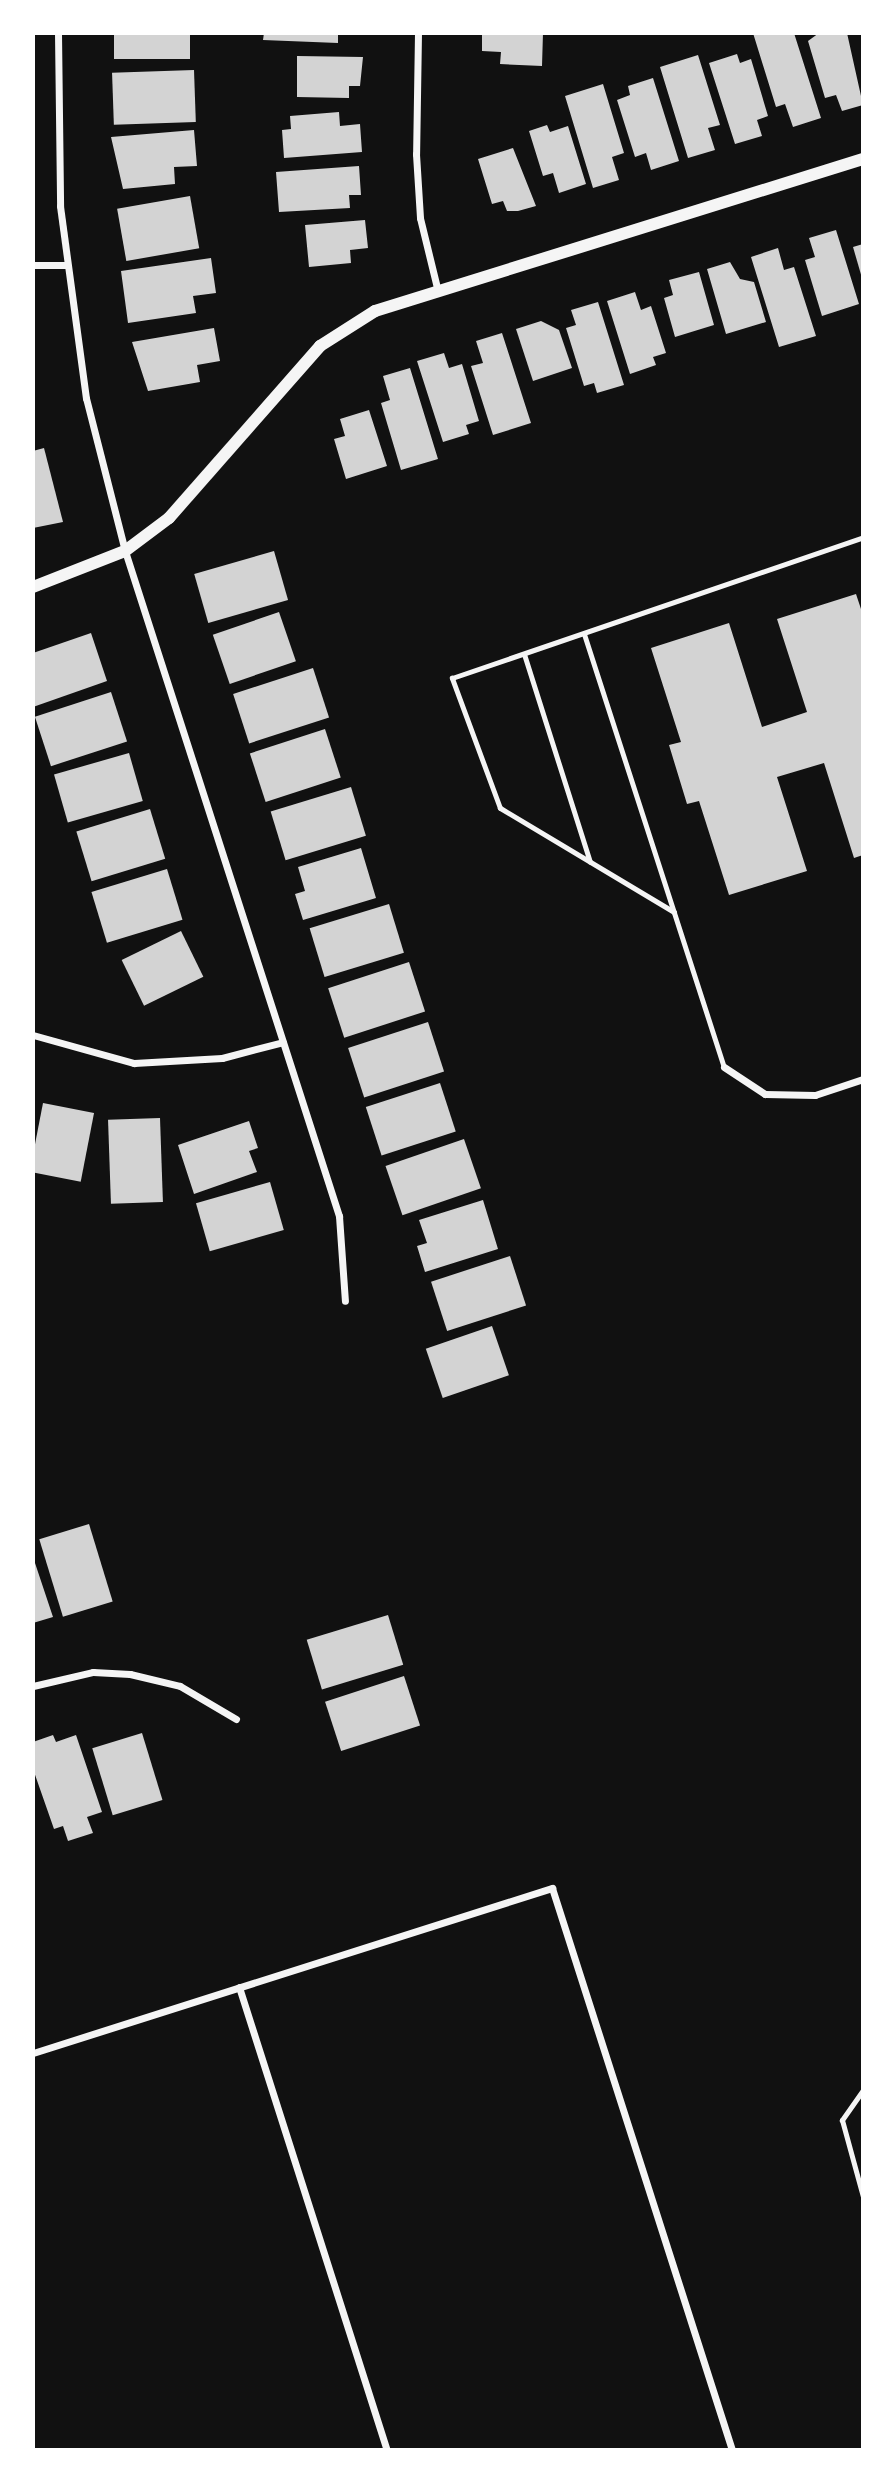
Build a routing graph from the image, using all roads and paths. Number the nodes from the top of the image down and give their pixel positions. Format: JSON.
{"nodes":[{"id":1,"x":58,"y":33,"type":"edge"},
{"id":2,"x":418,"y":33,"type":"edge"},
{"id":3,"x":863,"y":159,"type":"edge"},
{"id":4,"x":33,"y":265,"type":"edge"},
{"id":5,"x":66,"y":265,"type":"junction"},
{"id":6,"x":437,"y":288,"type":"junction"},
{"id":7,"x":863,"y":537,"type":"edge"},
{"id":8,"x":125,"y":551,"type":"junction"},
{"id":9,"x":33,"y":587,"type":"edge"},
{"id":10,"x":584,"y":634,"type":"junction"},
{"id":11,"x":524,"y":654,"type":"junction"},
{"id":12,"x":590,"y":862,"type":"junction"},
{"id":13,"x":674,"y":912,"type":"junction"},
{"id":14,"x":33,"y":1035,"type":"edge"},
{"id":15,"x":283,"y":1042,"type":"junction"},
{"id":16,"x":724,"y":1067,"type":"joint"},
{"id":17,"x":863,"y":1079,"type":"edge"},
{"id":18,"x":345,"y":1300,"type":"dead end"},
{"id":19,"x":33,"y":1686,"type":"edge"},
{"id":20,"x":236,"y":1719,"type":"dead end"},
{"id":21,"x":239,"y":1987,"type":"junction"},
{"id":22,"x":33,"y":2053,"type":"edge"},
{"id":23,"x":863,"y":2090,"type":"edge"},
{"id":24,"x":863,"y":2197,"type":"edge"},
{"id":25,"x":387,"y":2450,"type":"edge"},
{"id":26,"x":732,"y":2450,"type":"edge"}],
"edges":[{"from":1,"to":5,"type":"street"},
{"from":2,"to":6,"type":"street"},
{"from":3,"to":6,"type":"street"},
{"from":4,"to":5,"type":"street"},
{"from":5,"to":8,"type":"street"},
{"from":6,"to":8,"type":"street"},
{"from":7,"to":10,"type":"lane"},
{"from":8,"to":9,"type":"street"},
{"from":8,"to":15,"type":"street"},
{"from":10,"to":11,"type":"lane"},
{"from":10,"to":13,"type":"lane"},
{"from":11,"to":12,"type":"lane"},
{"from":11,"to":12,"type":"lane"},
{"from":12,"to":13,"type":"lane"},
{"from":13,"to":16,"type":"lane"},
{"from":14,"to":15,"type":"street"},
{"from":15,"to":18,"type":"street"},
{"from":16,"to":17,"type":"street"},
{"from":19,"to":20,"type":"street"},
{"from":21,"to":22,"type":"street"},
{"from":21,"to":25,"type":"street"},
{"from":21,"to":26,"type":"street"},
{"from":23,"to":24,"type":"lane"}]}
